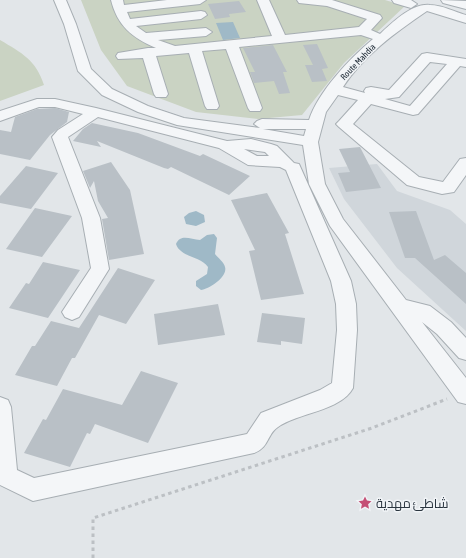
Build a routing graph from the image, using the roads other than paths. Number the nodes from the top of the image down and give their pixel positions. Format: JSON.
{"nodes":[{"id":1,"x":60,"y":0,"type":"edge"},
{"id":2,"x":68,"y":0,"type":"edge"},
{"id":3,"x":196,"y":0,"type":"edge"},
{"id":4,"x":200,"y":0,"type":"edge"},
{"id":5,"x":263,"y":0,"type":"edge"},
{"id":6,"x":302,"y":0,"type":"edge"},
{"id":7,"x":398,"y":0,"type":"edge"},
{"id":8,"x":447,"y":0,"type":"edge"},
{"id":9,"x":118,"y":4,"type":"edge"},
{"id":10,"x":421,"y":4,"type":"edge"},
{"id":11,"x":466,"y":5,"type":"edge"},
{"id":12,"x":466,"y":14,"type":"edge"},
{"id":13,"x":200,"y":15,"type":"junction"},
{"id":14,"x":466,"y":19,"type":"edge"},
{"id":15,"x":126,"y":23,"type":"junction"},
{"id":16,"x":363,"y":31,"type":"junction"},
{"id":17,"x":206,"y":32,"type":"junction"},
{"id":18,"x":143,"y":38,"type":"junction"},
{"id":19,"x":382,"y":38,"type":"junction"},
{"id":20,"x":280,"y":39,"type":"junction"},
{"id":21,"x":231,"y":44,"type":"junction"},
{"id":22,"x":213,"y":46,"type":"junction"},
{"id":23,"x":194,"y":48,"type":"junction"},
{"id":24,"x":174,"y":50,"type":"junction"},
{"id":25,"x":148,"y":52,"type":"junction"},
{"id":26,"x":123,"y":56,"type":"dead end"},
{"id":27,"x":461,"y":62,"type":"edge"},
{"id":28,"x":336,"y":86,"type":"junction"},
{"id":29,"x":161,"y":94,"type":"dead end"},
{"id":30,"x":367,"y":99,"type":"junction"},
{"id":31,"x":212,"y":106,"type":"dead end"},
{"id":32,"x":255,"y":108,"type":"dead end"},
{"id":33,"x":96,"y":112,"type":"junction"},
{"id":34,"x":0,"y":116,"type":"edge"},
{"id":35,"x":317,"y":118,"type":"junction"},
{"id":36,"x":310,"y":142,"type":"junction"},
{"id":37,"x":466,"y":163,"type":"edge"},
{"id":38,"x":297,"y":165,"type":"junction"},
{"id":39,"x":398,"y":304,"type":"junction"},
{"id":40,"x":72,"y":312,"type":"dead end"},
{"id":41,"x":466,"y":352,"type":"edge"},
{"id":42,"x":465,"y":390,"type":"edge"},
{"id":43,"x":0,"y":407,"type":"edge"}],
"edges":[{"from":1,"to":36,"type":"street"},
{"from":2,"to":35,"type":"street"},
{"from":3,"to":4,"type":"street"},
{"from":3,"to":9,"type":"street"},
{"from":3,"to":13,"type":"street"},
{"from":5,"to":20,"type":"street"},
{"from":6,"to":16,"type":"street"},
{"from":7,"to":10,"type":"street"},
{"from":8,"to":11,"type":"street"},
{"from":9,"to":15,"type":"street"},
{"from":10,"to":12,"type":"street"},
{"from":10,"to":14,"type":"street"},
{"from":10,"to":19,"type":"street","name":"Route Mahdia"},
{"from":13,"to":15,"type":"street"},
{"from":13,"to":17,"type":"street"},
{"from":15,"to":18,"type":"street"},
{"from":16,"to":19,"type":"street"},
{"from":16,"to":20,"type":"street"},
{"from":17,"to":18,"type":"street"},
{"from":17,"to":22,"type":"street"},
{"from":18,"to":24,"type":"street"},
{"from":19,"to":28,"type":"street","name":"Route Mahdia"},
{"from":20,"to":21,"type":"street"},
{"from":21,"to":22,"type":"street"},
{"from":21,"to":32,"type":"street"},
{"from":22,"to":23,"type":"street"},
{"from":23,"to":24,"type":"street"},
{"from":23,"to":31,"type":"street"},
{"from":24,"to":25,"type":"street"},
{"from":25,"to":26,"type":"street"},
{"from":25,"to":29,"type":"street"},
{"from":27,"to":28,"type":"street"},
{"from":27,"to":30,"type":"street"},
{"from":28,"to":30,"type":"street"},
{"from":28,"to":35,"type":"street","name":"Route Mahdia"},
{"from":30,"to":37,"type":"street"},
{"from":33,"to":34,"type":"street"},
{"from":33,"to":38,"type":"street"},
{"from":33,"to":40,"type":"street"},
{"from":35,"to":36,"type":"street","name":"Route Mahdia"},
{"from":36,"to":38,"type":"street"},
{"from":38,"to":39,"type":"street"},
{"from":38,"to":43,"type":"street"},
{"from":39,"to":41,"type":"street"},
{"from":39,"to":42,"type":"street"}]}
